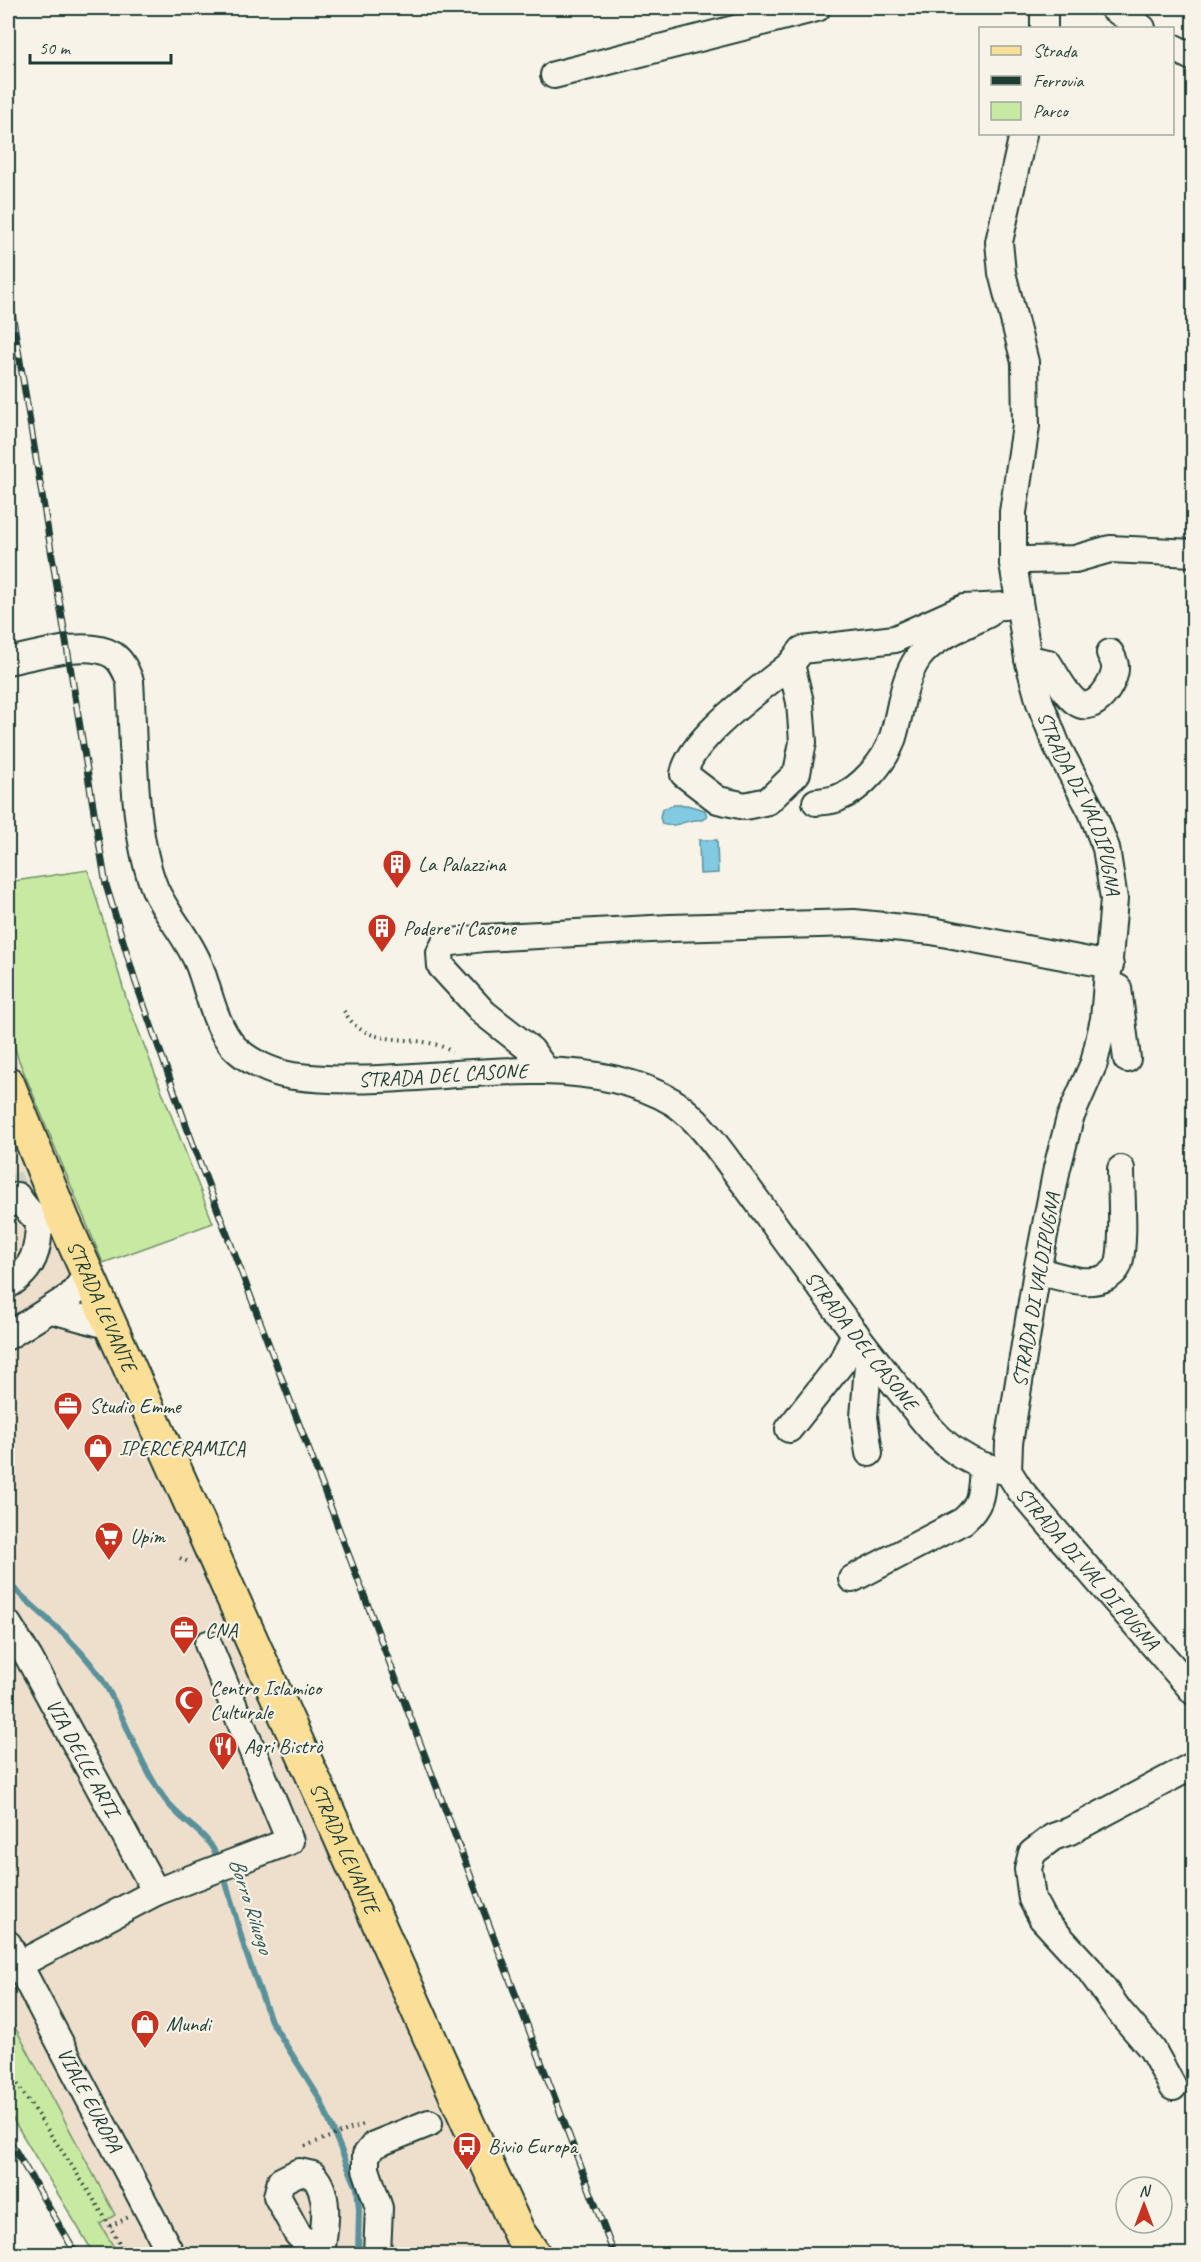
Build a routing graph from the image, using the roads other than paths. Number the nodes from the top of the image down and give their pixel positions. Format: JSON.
{"nodes":[{"id":1,"x":817,"y":8,"type":"edge"},
{"id":2,"x":1044,"y":8,"type":"edge"},
{"id":3,"x":1113,"y":8,"type":"edge"},
{"id":4,"x":1044,"y":27,"type":"edge"},
{"id":5,"x":1141,"y":27,"type":"edge"},
{"id":6,"x":1174,"y":48,"type":"edge"},
{"id":7,"x":1194,"y":58,"type":"edge"},
{"id":8,"x":554,"y":75,"type":"dead end"},
{"id":9,"x":1023,"y":135,"type":"edge"},
{"id":10,"x":1194,"y":553,"type":"edge"},
{"id":11,"x":1013,"y":563,"type":"junction"},
{"id":12,"x":1011,"y":603,"type":"junction"},
{"id":13,"x":1110,"y":653,"type":"dead end"},
{"id":14,"x":1028,"y":659,"type":"junction"},
{"id":15,"x":8,"y":661,"type":"edge"},
{"id":16,"x":791,"y":664,"type":"junction"},
{"id":17,"x":816,"y":802,"type":"dead end"},
{"id":18,"x":1109,"y":971,"type":"junction"},
{"id":19,"x":1126,"y":1059,"type":"dead end"},
{"id":20,"x":546,"y":1071,"type":"junction"},
{"id":21,"x":9,"y":1094,"type":"edge"},
{"id":22,"x":1121,"y":1169,"type":"dead end"},
{"id":23,"x":17,"y":1196,"type":"tunnel mouth"},
{"id":24,"x":51,"y":1219,"type":"junction"},
{"id":25,"x":1037,"y":1271,"type":"junction"},
{"id":26,"x":88,"y":1274,"type":"junction"},
{"id":27,"x":8,"y":1285,"type":"edge"},
{"id":28,"x":52,"y":1310,"type":"junction"},
{"id":29,"x":111,"y":1326,"type":"junction"},
{"id":30,"x":8,"y":1335,"type":"edge"},
{"id":31,"x":862,"y":1342,"type":"junction"},
{"id":32,"x":789,"y":1430,"type":"dead end"},
{"id":33,"x":869,"y":1453,"type":"dead end"},
{"id":34,"x":983,"y":1467,"type":"junction"},
{"id":35,"x":1008,"y":1471,"type":"junction"},
{"id":36,"x":852,"y":1579,"type":"dead end"},
{"id":37,"x":8,"y":1624,"type":"edge"},
{"id":38,"x":208,"y":1644,"type":"dead end"},
{"id":39,"x":1194,"y":1692,"type":"edge"},
{"id":40,"x":1194,"y":1766,"type":"edge"},
{"id":41,"x":156,"y":1892,"type":"junction"},
{"id":42,"x":13,"y":1954,"type":"edge"},
{"id":43,"x":1173,"y":2087,"type":"dead end"},
{"id":44,"x":429,"y":2123,"type":"dead end"},
{"id":45,"x":521,"y":2237,"type":"edge"},
{"id":46,"x":171,"y":2254,"type":"edge"},
{"id":47,"x":315,"y":2254,"type":"edge"},
{"id":48,"x":321,"y":2254,"type":"edge"},
{"id":49,"x":376,"y":2254,"type":"edge"}],
"edges":[{"from":1,"to":8,"type":"street"},
{"from":2,"to":4,"type":"street"},
{"from":3,"to":5,"type":"street"},
{"from":6,"to":7,"type":"street"},
{"from":9,"to":11,"type":"street","name":"STRADA DI VALDIPUGNA"},
{"from":10,"to":11,"type":"street"},
{"from":11,"to":12,"type":"street","name":"STRADA DI VALDIPUGNA"},
{"from":12,"to":14,"type":"street","name":"STRADA DI VALDIPUGNA"},
{"from":12,"to":16,"type":"street"},
{"from":12,"to":17,"type":"street"},
{"from":13,"to":14,"type":"street"},
{"from":14,"to":18,"type":"street","name":"STRADA DI VALDIPUGNA"},
{"from":15,"to":20,"type":"street","name":"STRADA DEL CASONE"},
{"from":16,"to":16,"type":"street"},
{"from":18,"to":19,"type":"street"},
{"from":18,"to":20,"type":"street"},
{"from":18,"to":25,"type":"street","name":"STRADA DI VALDIPUGNA"},
{"from":20,"to":31,"type":"street","name":"STRADA DEL CASONE"},
{"from":21,"to":24,"type":"main road","name":"STRADA LEVANTE"},
{"from":22,"to":25,"type":"street"},
{"from":23,"to":24,"type":"street"},
{"from":24,"to":26,"type":"main road","name":"STRADA LEVANTE"},
{"from":24,"to":27,"type":"street"},
{"from":25,"to":35,"type":"street","name":"STRADA DI VALDIPUGNA"},
{"from":26,"to":28,"type":"street"},
{"from":26,"to":29,"type":"main road","name":"STRADA LEVANTE"},
{"from":28,"to":29,"type":"street"},
{"from":28,"to":30,"type":"street"},
{"from":29,"to":45,"type":"main road","name":"STRADA LEVANTE"},
{"from":31,"to":32,"type":"street"},
{"from":31,"to":33,"type":"street"},
{"from":31,"to":34,"type":"street","name":"STRADA DEL CASONE"},
{"from":34,"to":35,"type":"street","name":"STRADA DEL CASONE"},
{"from":34,"to":36,"type":"street"},
{"from":35,"to":39,"type":"street","name":"STRADA DI VAL DI PUGNA"},
{"from":37,"to":41,"type":"street","name":"VIA DELLE ARTI"},
{"from":38,"to":41,"type":"street"},
{"from":40,"to":43,"type":"street"},
{"from":41,"to":42,"type":"street"},
{"from":42,"to":46,"type":"street","name":"VIALE EUROPA"},
{"from":44,"to":49,"type":"street"},
{"from":47,"to":48,"type":"street"}]}
